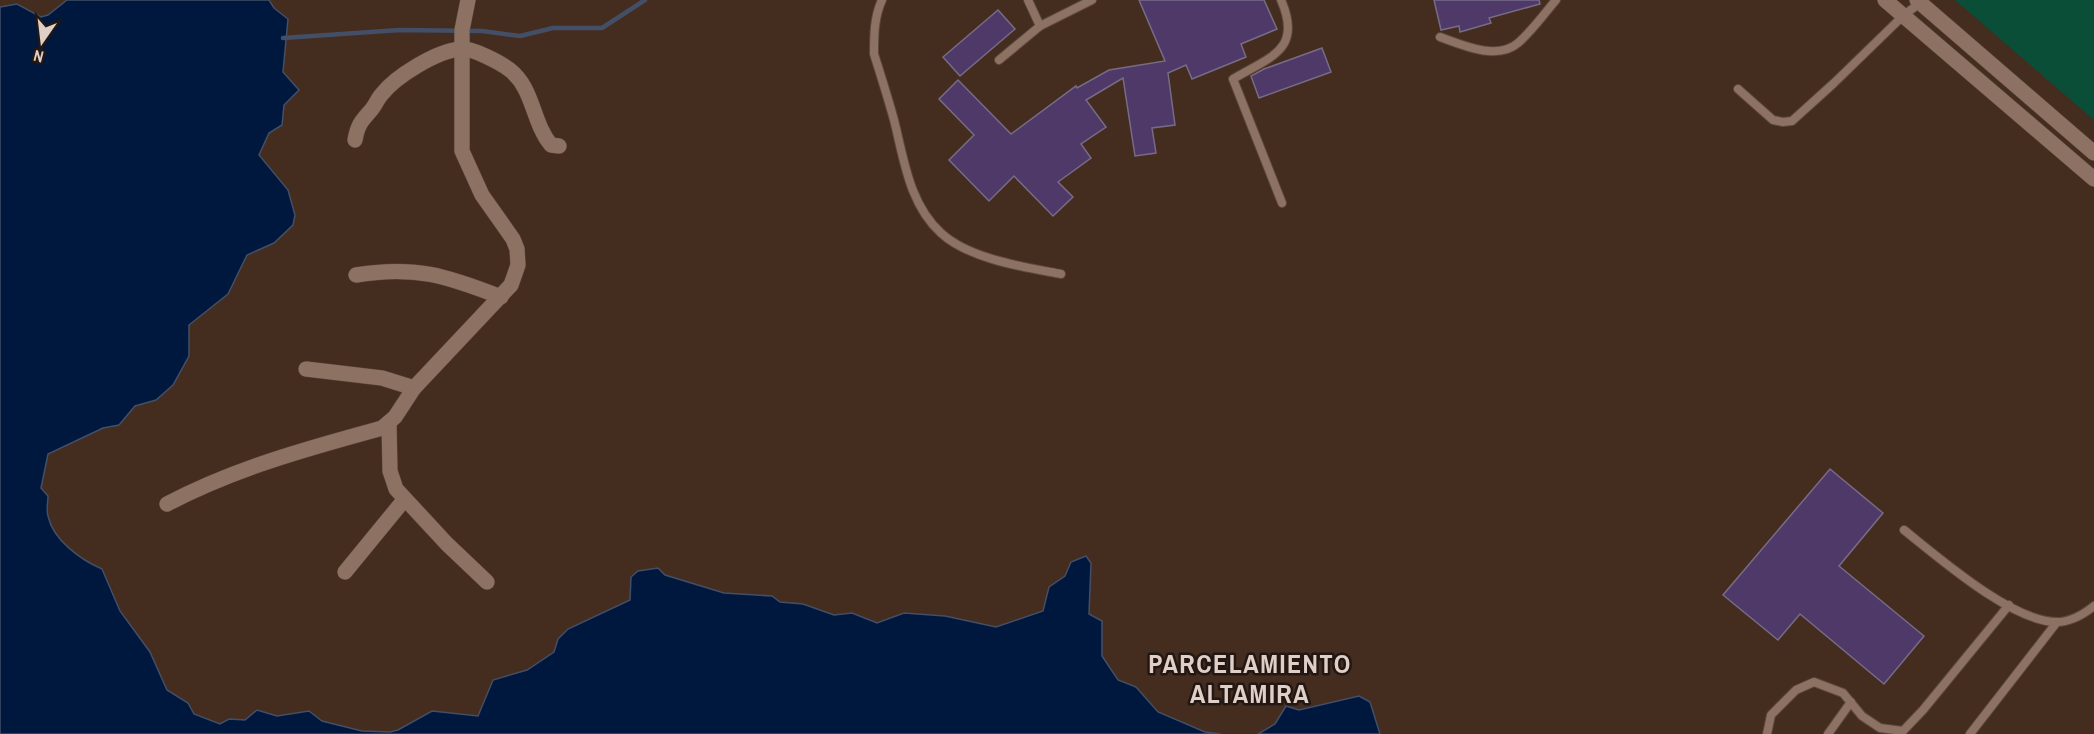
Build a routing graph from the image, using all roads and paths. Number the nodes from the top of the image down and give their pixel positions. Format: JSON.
{"nodes":[{"id":1,"x":468,"y":0,"type":"edge"},
{"id":2,"x":882,"y":0,"type":"edge"},
{"id":3,"x":1028,"y":0,"type":"edge"},
{"id":4,"x":1092,"y":0,"type":"edge"},
{"id":5,"x":1281,"y":0,"type":"edge"},
{"id":6,"x":1556,"y":0,"type":"edge"},
{"id":7,"x":1885,"y":0,"type":"edge"},
{"id":8,"x":1918,"y":1,"type":"edge"},
{"id":9,"x":1904,"y":15,"type":"junction"},
{"id":10,"x":1040,"y":26,"type":"junction"},
{"id":11,"x":1440,"y":37,"type":"dead end"},
{"id":12,"x":462,"y":48,"type":"junction"},
{"id":13,"x":999,"y":60,"type":"dead end"},
{"id":14,"x":1738,"y":89,"type":"dead end"},
{"id":15,"x":355,"y":140,"type":"dead end"},
{"id":16,"x":560,"y":146,"type":"dead end"},
{"id":17,"x":2094,"y":153,"type":"edge"},
{"id":18,"x":2094,"y":179,"type":"edge"},
{"id":19,"x":1282,"y":203,"type":"dead end"},
{"id":20,"x":1061,"y":274,"type":"dead end"},
{"id":21,"x":356,"y":275,"type":"dead end"},
{"id":22,"x":501,"y":297,"type":"junction"},
{"id":23,"x":306,"y":369,"type":"dead end"},
{"id":24,"x":414,"y":388,"type":"junction"},
{"id":25,"x":389,"y":423,"type":"junction"},
{"id":26,"x":404,"y":500,"type":"junction"},
{"id":27,"x":167,"y":504,"type":"dead end"},
{"id":28,"x":1904,"y":530,"type":"dead end"},
{"id":29,"x":345,"y":572,"type":"dead end"},
{"id":30,"x":487,"y":582,"type":"dead end"},
{"id":31,"x":2009,"y":605,"type":"junction"},
{"id":32,"x":2094,"y":606,"type":"edge"},
{"id":33,"x":2057,"y":622,"type":"junction"},
{"id":34,"x":1851,"y":702,"type":"junction"},
{"id":35,"x":1890,"y":732,"type":"edge"},
{"id":36,"x":1767,"y":734,"type":"edge"},
{"id":37,"x":1828,"y":734,"type":"edge"},
{"id":38,"x":1970,"y":734,"type":"edge"}],
"edges":[{"from":1,"to":12,"type":"street"},
{"from":2,"to":20,"type":"lane"},
{"from":3,"to":10,"type":"lane"},
{"from":4,"to":10,"type":"lane"},
{"from":5,"to":19,"type":"lane"},
{"from":6,"to":11,"type":"lane"},
{"from":7,"to":9,"type":"street"},
{"from":8,"to":9,"type":"lane"},
{"from":8,"to":17,"type":"street"},
{"from":9,"to":14,"type":"lane"},
{"from":9,"to":18,"type":"street"},
{"from":10,"to":13,"type":"lane"},
{"from":12,"to":15,"type":"street"},
{"from":12,"to":16,"type":"street"},
{"from":12,"to":22,"type":"street"},
{"from":21,"to":22,"type":"street"},
{"from":22,"to":24,"type":"street"},
{"from":23,"to":24,"type":"street"},
{"from":24,"to":25,"type":"street"},
{"from":25,"to":26,"type":"street"},
{"from":25,"to":27,"type":"street"},
{"from":26,"to":29,"type":"street"},
{"from":26,"to":30,"type":"street"},
{"from":28,"to":31,"type":"lane"},
{"from":31,"to":33,"type":"lane"},
{"from":31,"to":35,"type":"lane"},
{"from":32,"to":33,"type":"lane"},
{"from":33,"to":38,"type":"lane"},
{"from":34,"to":35,"type":"lane"},
{"from":34,"to":36,"type":"lane"},
{"from":34,"to":37,"type":"lane"}]}
